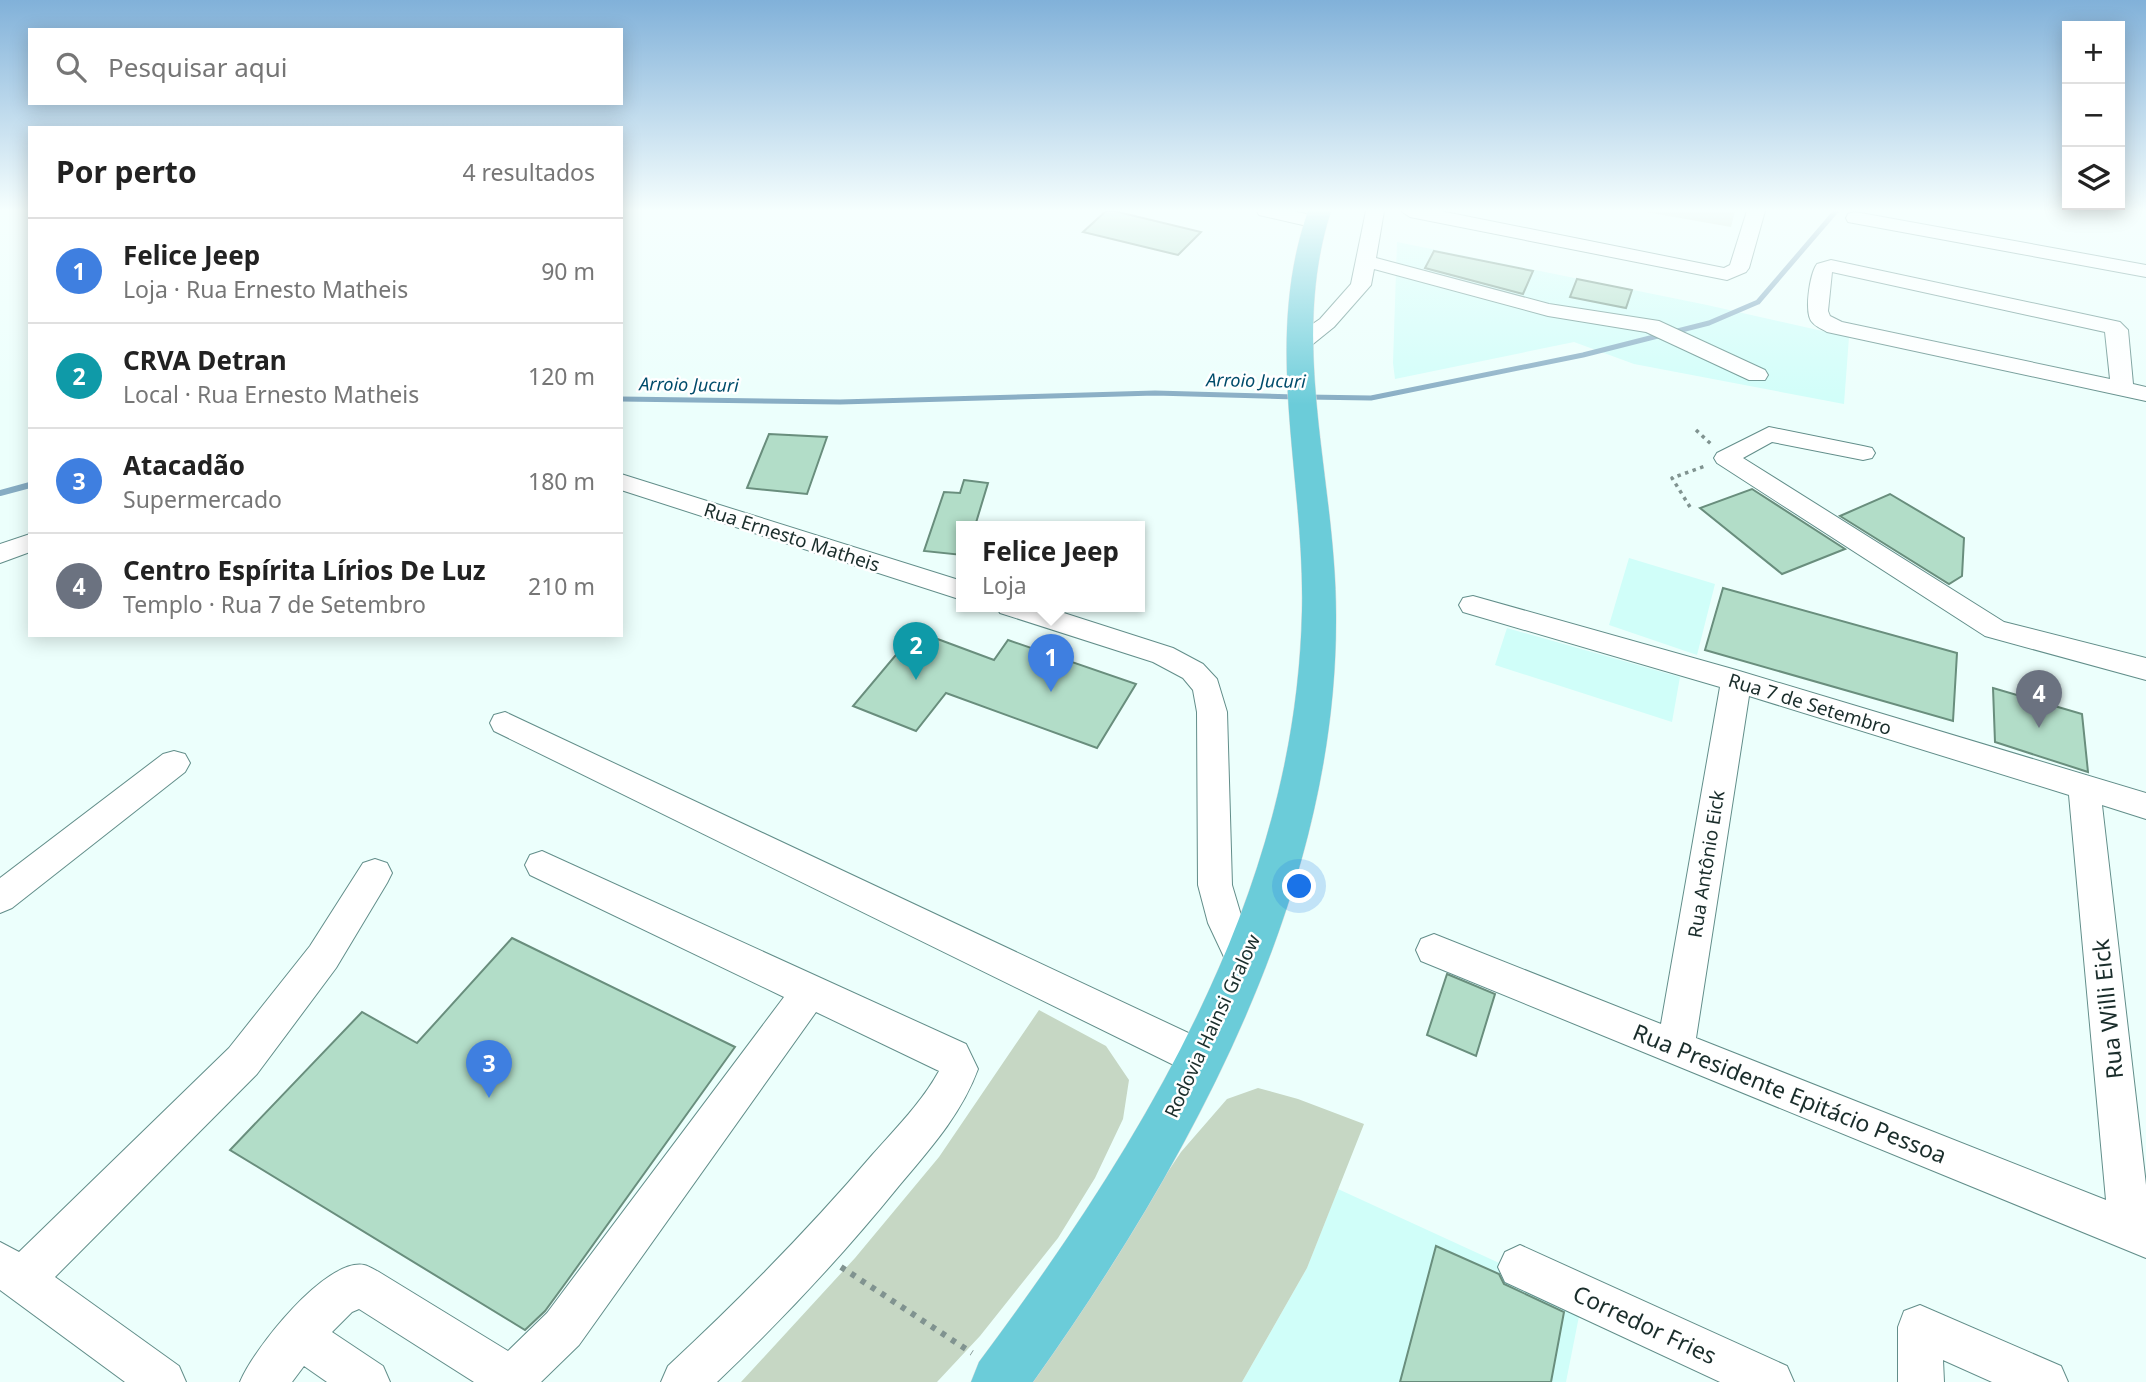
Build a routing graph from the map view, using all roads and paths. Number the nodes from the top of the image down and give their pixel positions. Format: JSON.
{"nodes":[{"id":1,"x":1306,"y":275,"type":"edge"},
{"id":2,"x":1363,"y":275,"type":"edge"},
{"id":3,"x":1420,"y":275,"type":"edge"},
{"id":4,"x":1822,"y":275,"type":"edge"},
{"id":5,"x":1871,"y":275,"type":"edge"},
{"id":6,"x":1300,"y":343,"type":"junction"},
{"id":7,"x":1757,"y":374,"type":"dead end"},
{"id":8,"x":2122,"y":389,"type":"junction"},
{"id":9,"x":2146,"y":394,"type":"edge"},
{"id":10,"x":1863,"y":453,"type":"dead end"},
{"id":11,"x":1727,"y":458,"type":"junction"},
{"id":12,"x":623,"y":483,"type":"edge"},
{"id":13,"x":1690,"y":507,"type":"dead end"},
{"id":14,"x":28,"y":543,"type":"edge"},
{"id":15,"x":0,"y":554,"type":"edge"},
{"id":16,"x":956,"y":589,"type":"edge"},
{"id":17,"x":1473,"y":605,"type":"dead end"},
{"id":18,"x":1029,"y":612,"type":"edge"},
{"id":19,"x":2146,"y":669,"type":"edge"},
{"id":20,"x":1736,"y":681,"type":"junction"},
{"id":21,"x":505,"y":723,"type":"dead end"},
{"id":22,"x":174,"y":763,"type":"dead end"},
{"id":23,"x":2084,"y":788,"type":"junction"},
{"id":24,"x":2146,"y":806,"type":"edge"},
{"id":25,"x":542,"y":865,"type":"dead end"},
{"id":26,"x":375,"y":873,"type":"dead end"},
{"id":27,"x":0,"y":898,"type":"edge"},
{"id":28,"x":1434,"y":950,"type":"dead end"},
{"id":29,"x":1245,"y":962,"type":"junction"},
{"id":30,"x":810,"y":991,"type":"junction"},
{"id":31,"x":1676,"y":1047,"type":"junction"},
{"id":32,"x":1200,"y":1058,"type":"junction"},
{"id":33,"x":2138,"y":1234,"type":"edge"},
{"id":34,"x":815,"y":1248,"type":"junction"},
{"id":35,"x":1520,"y":1267,"type":"dead end"},
{"id":36,"x":11,"y":1272,"type":"edge"},
{"id":37,"x":299,"y":1336,"type":"junction"},
{"id":38,"x":999,"y":1367,"type":"edge"},
{"id":39,"x":509,"y":1381,"type":"edge"},
{"id":40,"x":163,"y":1382,"type":"edge"},
{"id":41,"x":263,"y":1382,"type":"edge"},
{"id":42,"x":367,"y":1382,"type":"edge"},
{"id":43,"x":684,"y":1382,"type":"edge"},
{"id":44,"x":1770,"y":1382,"type":"edge"},
{"id":45,"x":1922,"y":1382,"type":"edge"},
{"id":46,"x":2045,"y":1382,"type":"edge"}],
"edges":[{"from":1,"to":6,"type":"main road","name":"Rodovia Hainsi Gralow"},
{"from":2,"to":6,"type":"street"},
{"from":3,"to":7,"type":"street"},
{"from":4,"to":8,"type":"street"},
{"from":5,"to":8,"type":"street"},
{"from":6,"to":29,"type":"main road","name":"Rodovia Hainsi Gralow"},
{"from":8,"to":9,"type":"street"},
{"from":10,"to":11,"type":"street"},
{"from":11,"to":13,"type":"path"},
{"from":11,"to":19,"type":"street"},
{"from":12,"to":16,"type":"street","name":"Rua Ernesto Matheis"},
{"from":14,"to":15,"type":"street"},
{"from":17,"to":20,"type":"street","name":"Rua 7 de Setembro"},
{"from":18,"to":29,"type":"street"},
{"from":20,"to":23,"type":"street","name":"Rua 7 de Setembro"},
{"from":20,"to":31,"type":"street","name":"Rua Antônio Eick"},
{"from":21,"to":32,"type":"street"},
{"from":22,"to":27,"type":"street"},
{"from":23,"to":24,"type":"street","name":"Rua 7 de Setembro"},
{"from":23,"to":33,"type":"street","name":"Rua Willi Eick"},
{"from":25,"to":30,"type":"street"},
{"from":26,"to":36,"type":"street"},
{"from":28,"to":31,"type":"street","name":"Rua Presidente Epitácio Pessoa"},
{"from":29,"to":32,"type":"main road","name":"Rodovia Hainsi Gralow"},
{"from":30,"to":34,"type":"street"},
{"from":30,"to":39,"type":"street"},
{"from":31,"to":33,"type":"street","name":"Rua Presidente Epitácio Pessoa"},
{"from":32,"to":38,"type":"main road","name":"Rodovia Hainsi Gralow"},
{"from":34,"to":38,"type":"path"},
{"from":34,"to":43,"type":"street"},
{"from":35,"to":44,"type":"street","name":"Corredor Fries"},
{"from":36,"to":40,"type":"street"},
{"from":37,"to":39,"type":"street"},
{"from":37,"to":41,"type":"street"},
{"from":37,"to":42,"type":"street"},
{"from":45,"to":46,"type":"street"}]}
